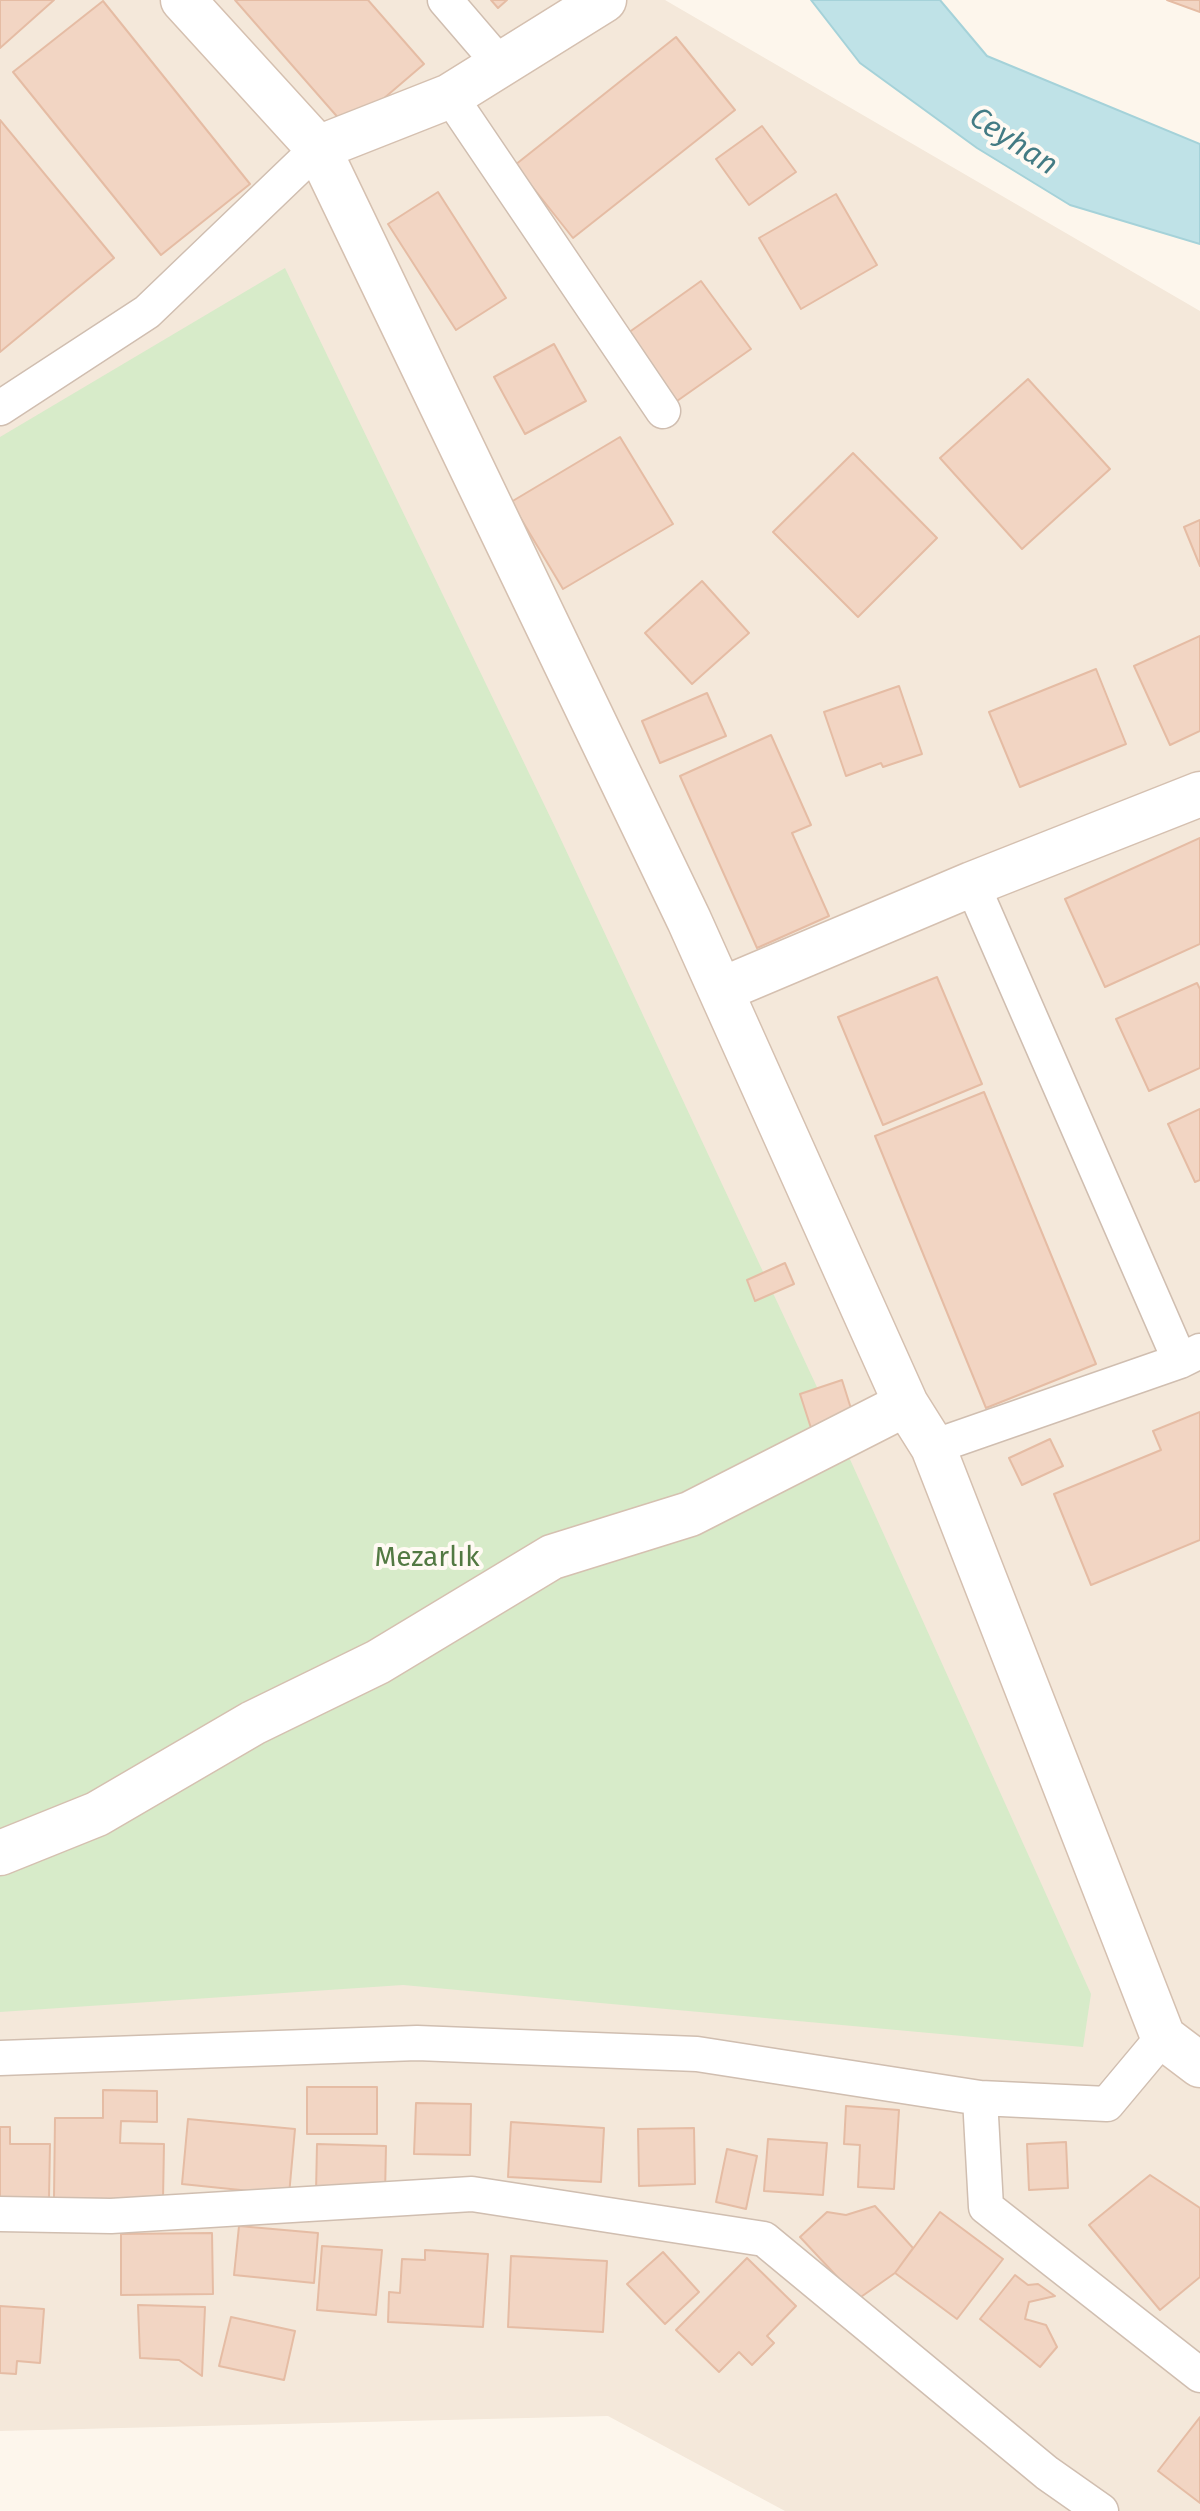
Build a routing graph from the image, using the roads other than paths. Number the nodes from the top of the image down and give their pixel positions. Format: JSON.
{"nodes":[{"id":1,"x":183,"y":0,"type":"edge"},
{"id":2,"x":445,"y":0,"type":"edge"},
{"id":3,"x":604,"y":0,"type":"edge"},
{"id":4,"x":500,"y":64,"type":"junction"},
{"id":5,"x":450,"y":96,"type":"junction"},
{"id":6,"x":318,"y":148,"type":"junction"},
{"id":7,"x":0,"y":408,"type":"edge"},
{"id":8,"x":663,"y":411,"type":"dead end"},
{"id":9,"x":1200,"y":794,"type":"edge"},
{"id":10,"x":972,"y":884,"type":"junction"},
{"id":11,"x":721,"y":990,"type":"junction"},
{"id":12,"x":1190,"y":1356,"type":"edge"},
{"id":13,"x":906,"y":1404,"type":"junction"},
{"id":14,"x":933,"y":1447,"type":"junction"},
{"id":15,"x":0,"y":1853,"type":"edge"},
{"id":16,"x":1181,"y":2047,"type":"edge"},
{"id":17,"x":0,"y":2058,"type":"edge"},
{"id":18,"x":1200,"y":2065,"type":"edge"},
{"id":19,"x":980,"y":2098,"type":"junction"},
{"id":20,"x":0,"y":2214,"type":"edge"},
{"id":21,"x":1200,"y":2375,"type":"edge"},
{"id":22,"x":1101,"y":2511,"type":"edge"}],
"edges":[{"from":1,"to":6,"type":"main road"},
{"from":2,"to":4,"type":"street"},
{"from":3,"to":4,"type":"main road"},
{"from":4,"to":5,"type":"main road"},
{"from":5,"to":6,"type":"main road"},
{"from":5,"to":8,"type":"street"},
{"from":6,"to":7,"type":"street"},
{"from":6,"to":11,"type":"main road"},
{"from":9,"to":10,"type":"main road"},
{"from":10,"to":11,"type":"main road"},
{"from":10,"to":12,"type":"street"},
{"from":11,"to":13,"type":"main road"},
{"from":12,"to":14,"type":"street"},
{"from":13,"to":14,"type":"main road"},
{"from":13,"to":15,"type":"main road"},
{"from":14,"to":16,"type":"main road"},
{"from":16,"to":18,"type":"main road"},
{"from":16,"to":19,"type":"street"},
{"from":17,"to":19,"type":"street"},
{"from":19,"to":21,"type":"street"},
{"from":20,"to":22,"type":"street"}]}
